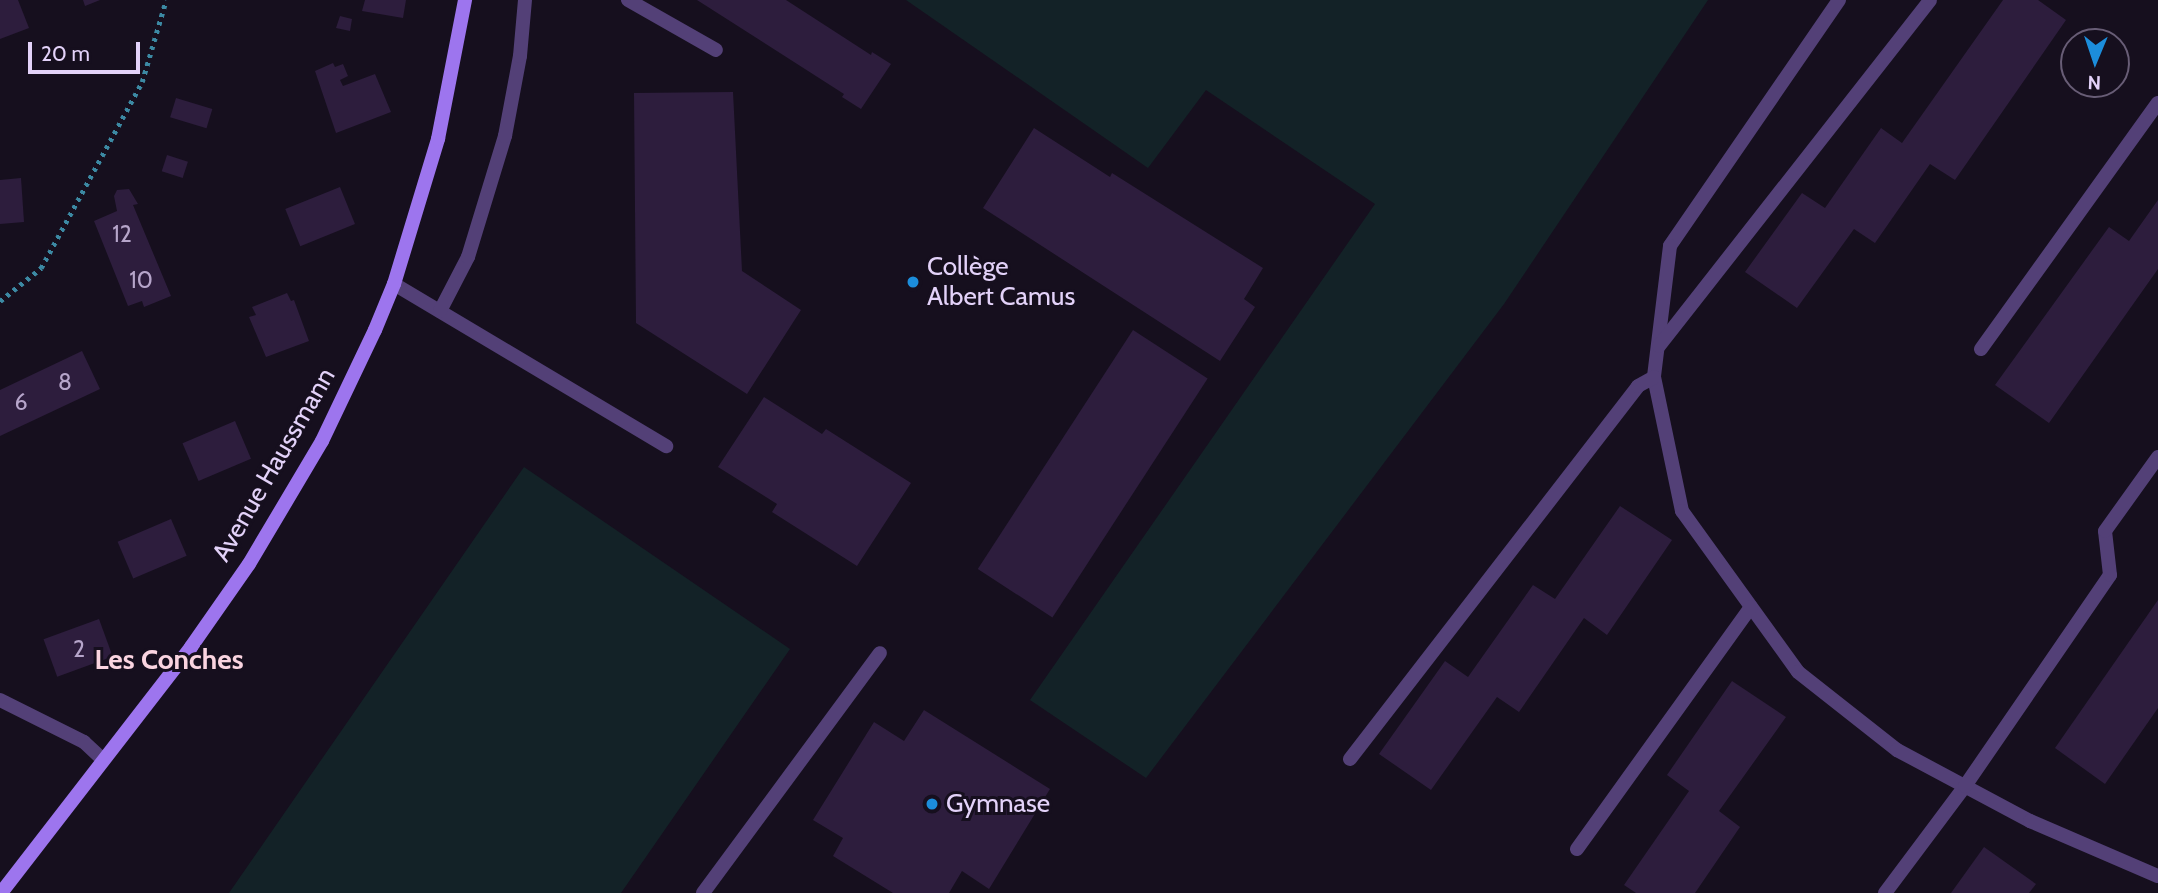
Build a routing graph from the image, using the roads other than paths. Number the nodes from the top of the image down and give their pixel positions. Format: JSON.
{"nodes":[{"id":1,"x":465,"y":0,"type":"edge"},
{"id":2,"x":525,"y":0,"type":"edge"},
{"id":3,"x":628,"y":0,"type":"edge"},
{"id":4,"x":1839,"y":0,"type":"edge"},
{"id":5,"x":1930,"y":0,"type":"edge"},
{"id":6,"x":716,"y":50,"type":"dead end"},
{"id":7,"x":2158,"y":103,"type":"edge"},
{"id":8,"x":394,"y":285,"type":"junction"},
{"id":9,"x":440,"y":311,"type":"junction"},
{"id":10,"x":1658,"y":347,"type":"junction"},
{"id":11,"x":1981,"y":349,"type":"dead end"},
{"id":12,"x":1654,"y":377,"type":"junction"},
{"id":13,"x":666,"y":446,"type":"dead end"},
{"id":14,"x":2158,"y":457,"type":"edge"},
{"id":15,"x":1751,"y":607,"type":"junction"},
{"id":16,"x":880,"y":653,"type":"dead end"},
{"id":17,"x":0,"y":700,"type":"edge"},
{"id":18,"x":102,"y":759,"type":"junction"},
{"id":19,"x":1350,"y":759,"type":"dead end"},
{"id":20,"x":1965,"y":786,"type":"junction"},
{"id":21,"x":1577,"y":849,"type":"dead end"},
{"id":22,"x":2158,"y":876,"type":"edge"},
{"id":23,"x":1,"y":893,"type":"edge"},
{"id":24,"x":703,"y":893,"type":"edge"},
{"id":25,"x":1885,"y":893,"type":"edge"}],
"edges":[{"from":1,"to":8,"type":"street","name":"Avenue Haussmann"},
{"from":2,"to":9,"type":"street"},
{"from":3,"to":6,"type":"street"},
{"from":4,"to":10,"type":"street"},
{"from":5,"to":10,"type":"street"},
{"from":7,"to":11,"type":"street"},
{"from":8,"to":9,"type":"street"},
{"from":8,"to":18,"type":"street","name":"Avenue Haussmann"},
{"from":9,"to":13,"type":"street"},
{"from":10,"to":12,"type":"street"},
{"from":12,"to":15,"type":"street"},
{"from":12,"to":19,"type":"street"},
{"from":14,"to":20,"type":"street"},
{"from":15,"to":20,"type":"street"},
{"from":15,"to":21,"type":"street"},
{"from":16,"to":24,"type":"street"},
{"from":17,"to":18,"type":"street"},
{"from":18,"to":23,"type":"street","name":"Avenue Haussmann"},
{"from":20,"to":22,"type":"street"},
{"from":20,"to":25,"type":"street"}]}
